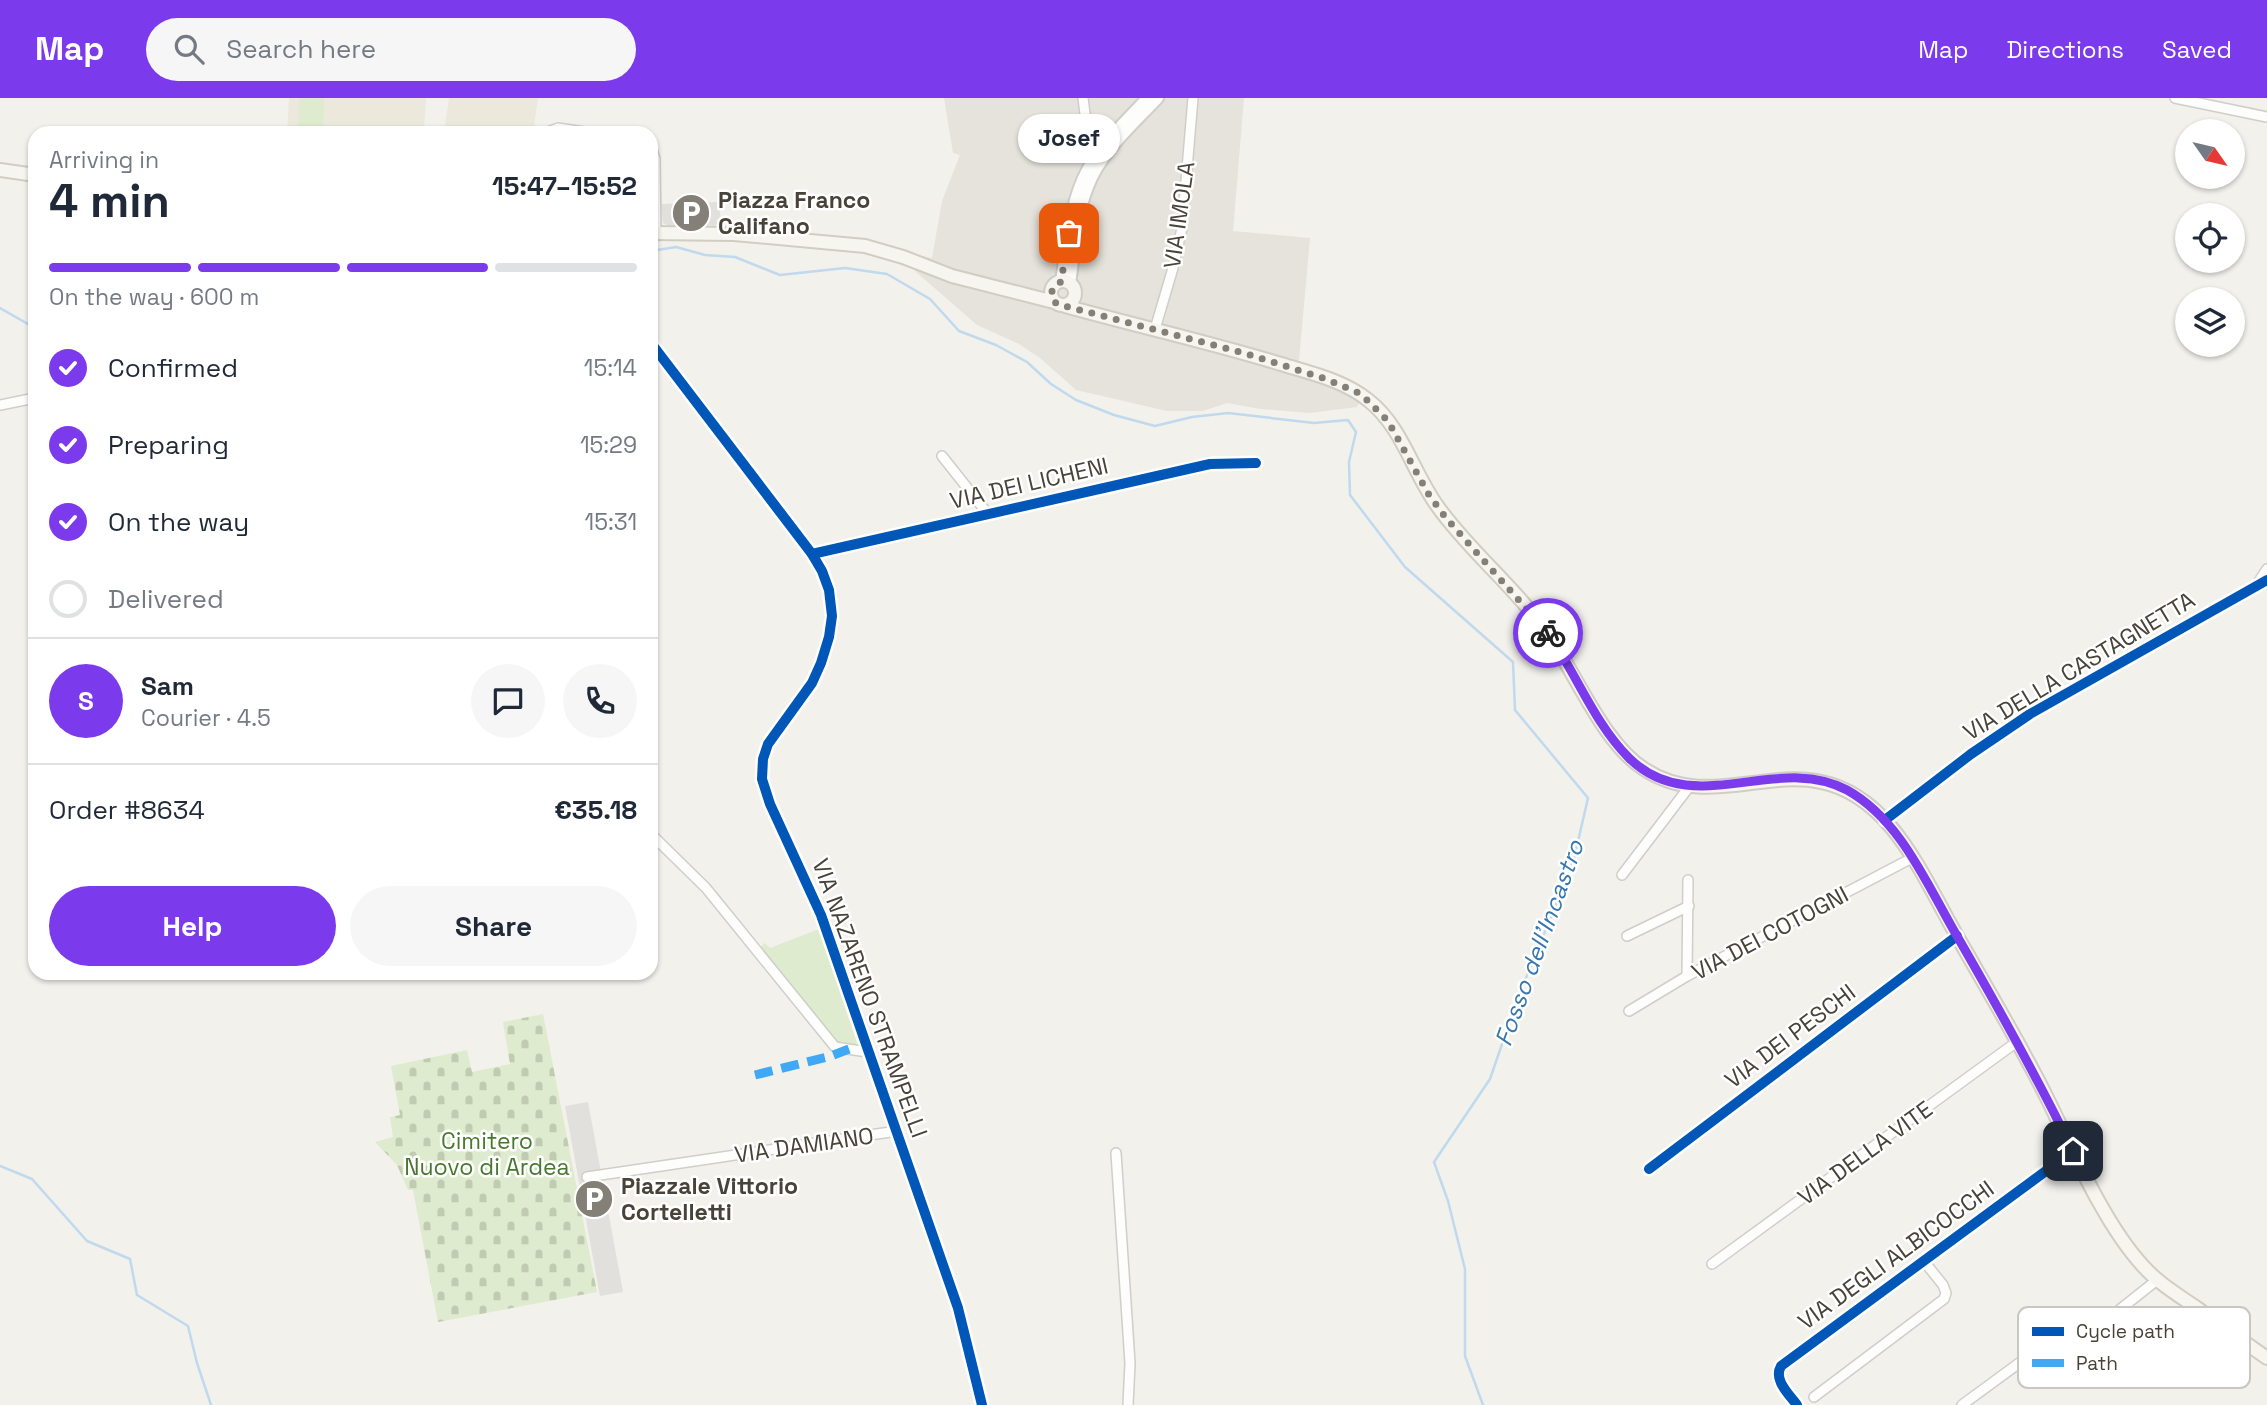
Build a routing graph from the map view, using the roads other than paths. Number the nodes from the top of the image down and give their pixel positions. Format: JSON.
{"nodes":[{"id":1,"x":1083,"y":98,"type":"edge"},
{"id":2,"x":1147,"y":98,"type":"edge"},
{"id":3,"x":1158,"y":98,"type":"edge"},
{"id":4,"x":1193,"y":98,"type":"edge"},
{"id":5,"x":2175,"y":98,"type":"edge"},
{"id":6,"x":2267,"y":117,"type":"edge"},
{"id":7,"x":1031,"y":141,"type":"dead end"},
{"id":8,"x":1094,"y":149,"type":"junction"},
{"id":9,"x":0,"y":170,"type":"edge"},
{"id":10,"x":28,"y":174,"type":"edge"},
{"id":11,"x":658,"y":234,"type":"edge"},
{"id":12,"x":1065,"y":285,"type":"junction"},
{"id":13,"x":1025,"y":294,"type":"junction"},
{"id":14,"x":1060,"y":304,"type":"junction"},
{"id":15,"x":1138,"y":325,"type":"junction"},
{"id":16,"x":1155,"y":330,"type":"junction"},
{"id":17,"x":658,"y":351,"type":"edge"},
{"id":18,"x":28,"y":399,"type":"edge"},
{"id":19,"x":0,"y":405,"type":"edge"},
{"id":20,"x":942,"y":456,"type":"dead end"},
{"id":21,"x":1256,"y":463,"type":"dead end"},
{"id":22,"x":988,"y":514,"type":"junction"},
{"id":23,"x":811,"y":554,"type":"junction"},
{"id":24,"x":2267,"y":569,"type":"edge"},
{"id":25,"x":2265,"y":583,"type":"edge"},
{"id":26,"x":1689,"y":787,"type":"junction"},
{"id":27,"x":1885,"y":820,"type":"junction"},
{"id":28,"x":658,"y":840,"type":"edge"},
{"id":29,"x":1912,"y":858,"type":"junction"},
{"id":30,"x":1622,"y":875,"type":"dead end"},
{"id":31,"x":1688,"y":880,"type":"dead end"},
{"id":32,"x":1689,"y":906,"type":"junction"},
{"id":33,"x":1627,"y":936,"type":"dead end"},
{"id":34,"x":1957,"y":936,"type":"junction"},
{"id":35,"x":1687,"y":976,"type":"junction"},
{"id":36,"x":1629,"y":1011,"type":"dead end"},
{"id":37,"x":2018,"y":1041,"type":"junction"},
{"id":38,"x":867,"y":1052,"type":"junction"},
{"id":39,"x":897,"y":1131,"type":"junction"},
{"id":40,"x":2073,"y":1151,"type":"junction"},
{"id":41,"x":1116,"y":1153,"type":"dead end"},
{"id":42,"x":1649,"y":1168,"type":"dead end"},
{"id":43,"x":587,"y":1177,"type":"dead end"},
{"id":44,"x":1923,"y":1260,"type":"junction"},
{"id":45,"x":1712,"y":1264,"type":"dead end"},
{"id":46,"x":2157,"y":1280,"type":"junction"},
{"id":47,"x":2124,"y":1307,"type":"edge"},
{"id":48,"x":2195,"y":1307,"type":"edge"},
{"id":49,"x":2250,"y":1346,"type":"edge"},
{"id":50,"x":2267,"y":1358,"type":"edge"},
{"id":51,"x":2018,"y":1364,"type":"edge"},
{"id":52,"x":1814,"y":1397,"type":"dead end"},
{"id":53,"x":982,"y":1405,"type":"edge"},
{"id":54,"x":1128,"y":1405,"type":"edge"},
{"id":55,"x":1797,"y":1405,"type":"edge"},
{"id":56,"x":1962,"y":1405,"type":"edge"}],
"edges":[{"from":1,"to":8,"type":"street"},
{"from":2,"to":8,"type":"street"},
{"from":3,"to":12,"type":"street"},
{"from":4,"to":16,"type":"street","name":"VIA IMOLA"},
{"from":5,"to":6,"type":"street"},
{"from":7,"to":8,"type":"street"},
{"from":8,"to":12,"type":"street"},
{"from":9,"to":10,"type":"main road"},
{"from":11,"to":13,"type":"main road"},
{"from":12,"to":13,"type":"main road"},
{"from":12,"to":14,"type":"main road"},
{"from":12,"to":14,"type":"main road"},
{"from":12,"to":15,"type":"main road"},
{"from":13,"to":14,"type":"main road"},
{"from":14,"to":15,"type":"main road"},
{"from":15,"to":16,"type":"main road"},
{"from":16,"to":26,"type":"main road"},
{"from":17,"to":23,"type":"street","name":"VIA NAZARENO STRAMPELLI"},
{"from":18,"to":19,"type":"street"},
{"from":20,"to":22,"type":"street"},
{"from":21,"to":22,"type":"street","name":"VIA DEI LICHENI"},
{"from":22,"to":23,"type":"street","name":"VIA DEI LICHENI"},
{"from":23,"to":38,"type":"street","name":"VIA NAZARENO STRAMPELLI"},
{"from":24,"to":25,"type":"street"},
{"from":25,"to":27,"type":"street","name":"VIA DELLA CASTAGNETTA"},
{"from":26,"to":27,"type":"main road"},
{"from":26,"to":30,"type":"street"},
{"from":27,"to":29,"type":"main road"},
{"from":28,"to":38,"type":"street"},
{"from":29,"to":34,"type":"main road"},
{"from":29,"to":35,"type":"street","name":"VIA DEI COTOGNI"},
{"from":31,"to":32,"type":"street"},
{"from":32,"to":33,"type":"street"},
{"from":32,"to":35,"type":"street"},
{"from":34,"to":37,"type":"main road"},
{"from":34,"to":42,"type":"street","name":"VIA DEI PESCHI"},
{"from":35,"to":36,"type":"street","name":"VIA DEI COTOGNI"},
{"from":37,"to":40,"type":"main road"},
{"from":37,"to":45,"type":"street","name":"VIA DELLA VITE"},
{"from":38,"to":39,"type":"street","name":"VIA NAZARENO STRAMPELLI"},
{"from":39,"to":43,"type":"street","name":"VIA DAMIANO"},
{"from":39,"to":53,"type":"street","name":"VIA NAZARENO STRAMPELLI"},
{"from":40,"to":44,"type":"street","name":"VIA DEGLI ALBICOCCHI"},
{"from":40,"to":46,"type":"main road"},
{"from":41,"to":54,"type":"street"},
{"from":44,"to":52,"type":"street"},
{"from":44,"to":55,"type":"street","name":"VIA DEGLI ALBICOCCHI"},
{"from":46,"to":47,"type":"street"},
{"from":46,"to":48,"type":"main road"},
{"from":49,"to":50,"type":"main road"},
{"from":51,"to":56,"type":"street"}]}
